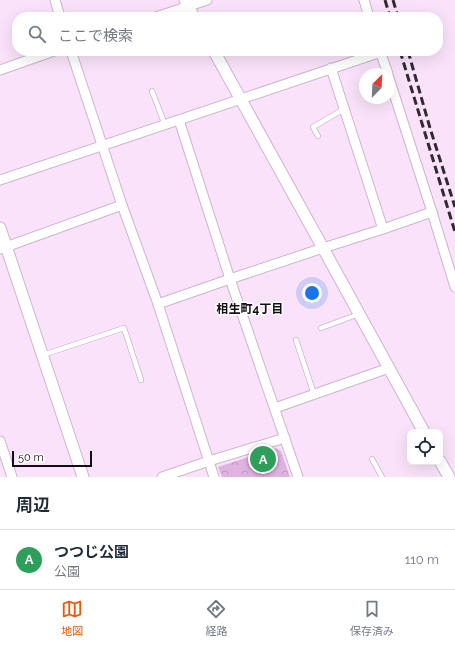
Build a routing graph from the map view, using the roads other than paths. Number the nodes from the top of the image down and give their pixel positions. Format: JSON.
{"nodes":[{"id":1,"x":55,"y":0,"type":"edge"},
{"id":2,"x":207,"y":0,"type":"edge"},
{"id":3,"x":364,"y":0,"type":"edge"},
{"id":4,"x":187,"y":3,"type":"edge"},
{"id":5,"x":59,"y":12,"type":"edge"},
{"id":6,"x":167,"y":12,"type":"edge"},
{"id":7,"x":192,"y":12,"type":"edge"},
{"id":8,"x":368,"y":12,"type":"edge"},
{"id":9,"x":40,"y":56,"type":"edge"},
{"id":10,"x":73,"y":56,"type":"edge"},
{"id":11,"x":217,"y":56,"type":"edge"},
{"id":12,"x":368,"y":56,"type":"edge"},
{"id":13,"x":382,"y":56,"type":"edge"},
{"id":14,"x":331,"y":68,"type":"junction"},
{"id":15,"x":386,"y":68,"type":"edge"},
{"id":16,"x":0,"y":70,"type":"edge"},
{"id":17,"x":152,"y":91,"type":"dead end"},
{"id":18,"x":395,"y":97,"type":"edge"},
{"id":19,"x":241,"y":99,"type":"junction"},
{"id":20,"x":344,"y":109,"type":"junction"},
{"id":21,"x":179,"y":120,"type":"junction"},
{"id":22,"x":165,"y":125,"type":"junction"},
{"id":23,"x":318,"y":136,"type":"dead end"},
{"id":24,"x":102,"y":145,"type":"junction"},
{"id":25,"x":0,"y":180,"type":"edge"},
{"id":26,"x":122,"y":205,"type":"junction"},
{"id":27,"x":432,"y":212,"type":"junction"},
{"id":28,"x":0,"y":228,"type":"edge"},
{"id":29,"x":383,"y":229,"type":"junction"},
{"id":30,"x":4,"y":248,"type":"edge"},
{"id":31,"x":323,"y":248,"type":"junction"},
{"id":32,"x":230,"y":279,"type":"junction"},
{"id":33,"x":455,"y":287,"type":"edge"},
{"id":34,"x":158,"y":304,"type":"junction"},
{"id":35,"x":360,"y":314,"type":"junction"},
{"id":36,"x":321,"y":328,"type":"dead end"},
{"id":37,"x":296,"y":340,"type":"dead end"},
{"id":38,"x":43,"y":355,"type":"junction"},
{"id":39,"x":389,"y":368,"type":"junction"},
{"id":40,"x":141,"y":380,"type":"dead end"},
{"id":41,"x":314,"y":394,"type":"junction"},
{"id":42,"x":275,"y":408,"type":"junction"},
{"id":43,"x":422,"y":429,"type":"edge"},
{"id":44,"x":285,"y":438,"type":"junction"},
{"id":45,"x":0,"y":441,"type":"edge"},
{"id":46,"x":372,"y":459,"type":"dead end"},
{"id":47,"x":209,"y":461,"type":"junction"},
{"id":48,"x":442,"y":465,"type":"edge"},
{"id":49,"x":12,"y":477,"type":"edge"},
{"id":50,"x":83,"y":477,"type":"edge"},
{"id":51,"x":162,"y":477,"type":"edge"},
{"id":52,"x":214,"y":477,"type":"edge"},
{"id":53,"x":298,"y":477,"type":"edge"},
{"id":54,"x":382,"y":477,"type":"edge"},
{"id":55,"x":449,"y":477,"type":"edge"}],
"edges":[{"from":1,"to":5,"type":"street"},
{"from":2,"to":4,"type":"street"},
{"from":3,"to":8,"type":"street"},
{"from":4,"to":6,"type":"street"},
{"from":4,"to":7,"type":"street"},
{"from":9,"to":16,"type":"street"},
{"from":10,"to":24,"type":"street"},
{"from":11,"to":19,"type":"street"},
{"from":12,"to":14,"type":"street"},
{"from":13,"to":15,"type":"street"},
{"from":14,"to":19,"type":"street"},
{"from":14,"to":20,"type":"street"},
{"from":17,"to":22,"type":"lane"},
{"from":18,"to":27,"type":"street"},
{"from":19,"to":21,"type":"street"},
{"from":19,"to":31,"type":"street"},
{"from":20,"to":23,"type":"lane"},
{"from":20,"to":29,"type":"street"},
{"from":21,"to":22,"type":"street"},
{"from":21,"to":32,"type":"street"},
{"from":22,"to":24,"type":"street"},
{"from":24,"to":25,"type":"street"},
{"from":24,"to":26,"type":"street"},
{"from":26,"to":30,"type":"street"},
{"from":26,"to":34,"type":"street"},
{"from":27,"to":29,"type":"street"},
{"from":27,"to":33,"type":"street"},
{"from":28,"to":30,"type":"street"},
{"from":29,"to":31,"type":"street"},
{"from":30,"to":38,"type":"street"},
{"from":31,"to":32,"type":"street"},
{"from":31,"to":35,"type":"street"},
{"from":32,"to":34,"type":"street"},
{"from":32,"to":42,"type":"street"},
{"from":34,"to":47,"type":"street"},
{"from":35,"to":36,"type":"lane"},
{"from":35,"to":39,"type":"street"},
{"from":37,"to":41,"type":"lane"},
{"from":38,"to":40,"type":"lane"},
{"from":38,"to":50,"type":"street"},
{"from":39,"to":41,"type":"street"},
{"from":39,"to":43,"type":"street"},
{"from":41,"to":42,"type":"street"},
{"from":42,"to":44,"type":"street"},
{"from":44,"to":47,"type":"street"},
{"from":44,"to":53,"type":"street"},
{"from":45,"to":49,"type":"street"},
{"from":46,"to":54,"type":"lane"},
{"from":47,"to":51,"type":"street"},
{"from":47,"to":52,"type":"street"},
{"from":48,"to":55,"type":"street"}]}
